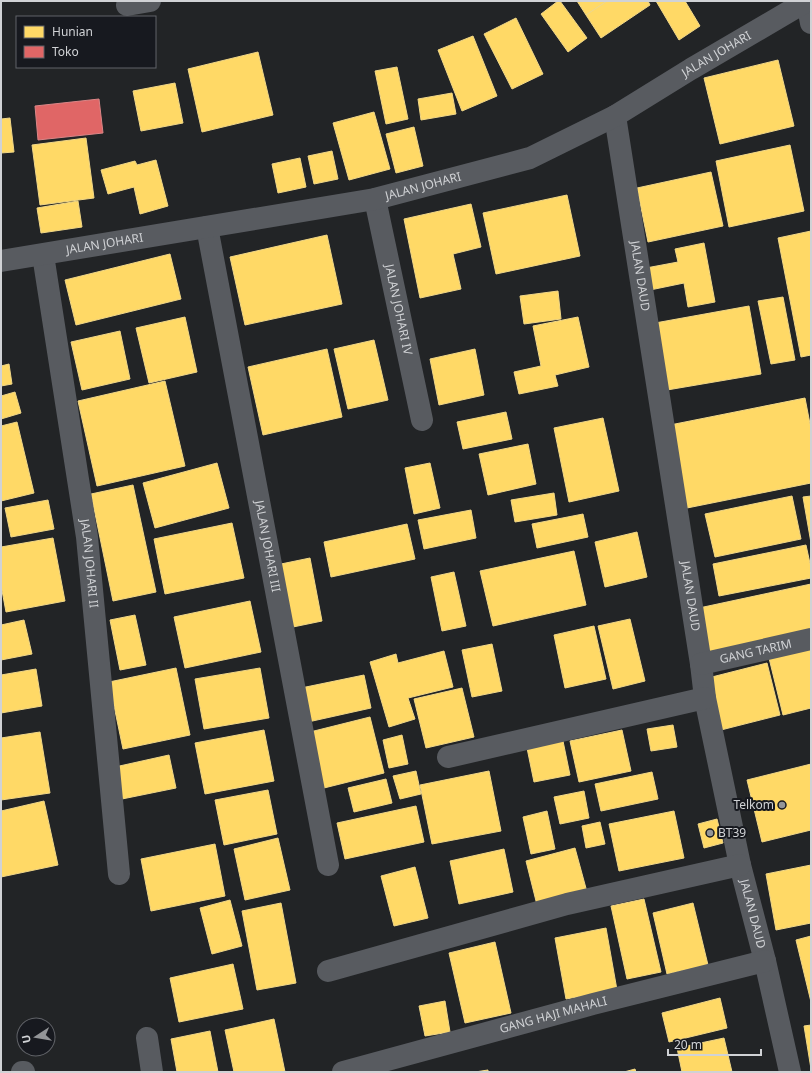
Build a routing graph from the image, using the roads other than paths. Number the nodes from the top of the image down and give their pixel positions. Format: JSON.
{"nodes":[{"id":1,"x":150,"y":1,"type":"edge"},
{"id":2,"x":807,"y":1,"type":"edge"},
{"id":3,"x":127,"y":5,"type":"dead end"},
{"id":4,"x":811,"y":23,"type":"edge"},
{"id":5,"x":615,"y":116,"type":"junction"},
{"id":6,"x":375,"y":199,"type":"junction"},
{"id":7,"x":207,"y":227,"type":"junction"},
{"id":8,"x":43,"y":255,"type":"junction"},
{"id":9,"x":1,"y":261,"type":"edge"},
{"id":10,"x":422,"y":420,"type":"dead end"},
{"id":11,"x":811,"y":639,"type":"edge"},
{"id":12,"x":701,"y":664,"type":"junction"},
{"id":13,"x":705,"y":698,"type":"junction"},
{"id":14,"x":448,"y":757,"type":"dead end"},
{"id":15,"x":328,"y":865,"type":"dead end"},
{"id":16,"x":740,"y":865,"type":"junction"},
{"id":17,"x":119,"y":874,"type":"dead end"},
{"id":18,"x":765,"y":961,"type":"junction"},
{"id":19,"x":328,"y":971,"type":"dead end"},
{"id":20,"x":147,"y":1038,"type":"dead end"},
{"id":21,"x":152,"y":1072,"type":"edge"},
{"id":22,"x":343,"y":1072,"type":"edge"},
{"id":23,"x":790,"y":1072,"type":"edge"}],
"edges":[{"from":1,"to":3,"type":"street"},
{"from":2,"to":4,"type":"street"},
{"from":2,"to":5,"type":"street","name":"JALAN JOHARI"},
{"from":5,"to":6,"type":"street","name":"JALAN JOHARI"},
{"from":5,"to":12,"type":"street","name":"JALAN DAUD"},
{"from":6,"to":7,"type":"street","name":"JALAN JOHARI"},
{"from":6,"to":10,"type":"street","name":"JALAN JOHARI IV"},
{"from":7,"to":8,"type":"street","name":"JALAN JOHARI"},
{"from":7,"to":15,"type":"street","name":"JALAN JOHARI III"},
{"from":8,"to":9,"type":"street","name":"JALAN JOHARI"},
{"from":8,"to":17,"type":"street","name":"JALAN JOHARI II"},
{"from":11,"to":12,"type":"street","name":"GANG TARIM"},
{"from":12,"to":13,"type":"street","name":"JALAN DAUD"},
{"from":13,"to":14,"type":"street"},
{"from":13,"to":16,"type":"street","name":"JALAN DAUD"},
{"from":16,"to":18,"type":"street","name":"JALAN DAUD"},
{"from":16,"to":19,"type":"street"},
{"from":18,"to":22,"type":"street","name":"GANG HAJI MAHALI"},
{"from":18,"to":23,"type":"street","name":"JALAN DAUD"},
{"from":20,"to":21,"type":"street"}]}
